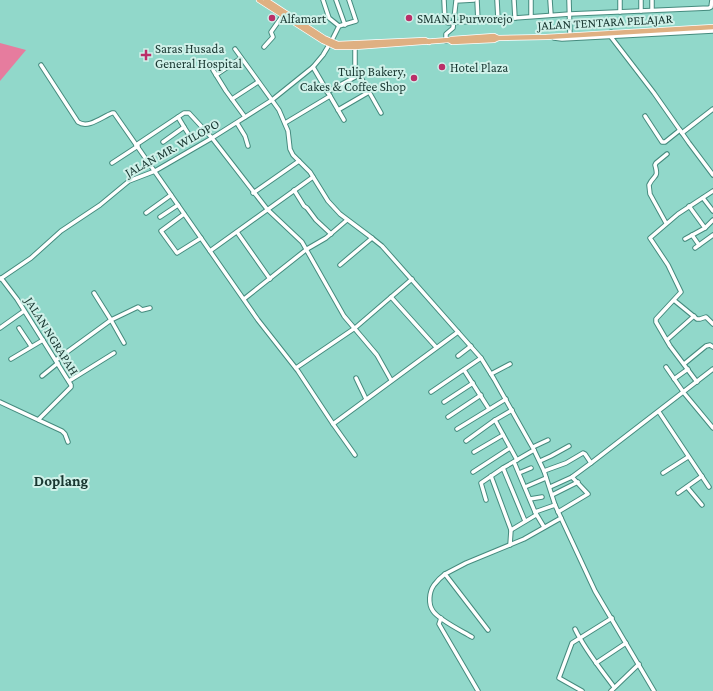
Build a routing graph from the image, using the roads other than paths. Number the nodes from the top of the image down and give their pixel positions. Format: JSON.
{"nodes":[{"id":1,"x":259,"y":0,"type":"edge"},
{"id":2,"x":322,"y":0,"type":"edge"},
{"id":3,"x":336,"y":0,"type":"edge"},
{"id":4,"x":349,"y":0,"type":"edge"},
{"id":5,"x":444,"y":0,"type":"edge"},
{"id":6,"x":475,"y":0,"type":"edge"},
{"id":7,"x":497,"y":0,"type":"edge"},
{"id":8,"x":514,"y":0,"type":"edge"},
{"id":9,"x":530,"y":0,"type":"edge"},
{"id":10,"x":550,"y":0,"type":"edge"},
{"id":11,"x":569,"y":0,"type":"edge"},
{"id":12,"x":620,"y":0,"type":"edge"},
{"id":13,"x":641,"y":0,"type":"edge"},
{"id":14,"x":652,"y":0,"type":"edge"},
{"id":15,"x":712,"y":0,"type":"edge"},
{"id":16,"x":268,"y":3,"type":"edge"},
{"id":17,"x":652,"y":10,"type":"junction"},
{"id":18,"x":641,"y":11,"type":"junction"},
{"id":19,"x":620,"y":12,"type":"junction"},
{"id":20,"x":570,"y":14,"type":"junction"},
{"id":21,"x":283,"y":15,"type":"junction"},
{"id":22,"x":551,"y":15,"type":"junction"},
{"id":23,"x":531,"y":16,"type":"junction"},
{"id":24,"x":515,"y":18,"type":"junction"},
{"id":25,"x":498,"y":19,"type":"junction"},
{"id":26,"x":478,"y":21,"type":"junction"},
{"id":27,"x":454,"y":23,"type":"junction"},
{"id":28,"x":344,"y":25,"type":"junction"},
{"id":29,"x":339,"y":26,"type":"junction"},
{"id":30,"x":713,"y":27,"type":"edge"},
{"id":31,"x":713,"y":31,"type":"edge"},
{"id":32,"x":570,"y":35,"type":"junction"},
{"id":33,"x":611,"y":35,"type":"junction"},
{"id":34,"x":546,"y":37,"type":"junction"},
{"id":35,"x":448,"y":41,"type":"junction"},
{"id":36,"x":429,"y":42,"type":"junction"},
{"id":37,"x":330,"y":43,"type":"junction"},
{"id":38,"x":337,"y":45,"type":"junction"},
{"id":39,"x":264,"y":47,"type":"dead end"},
{"id":40,"x":354,"y":47,"type":"junction"},
{"id":41,"x":235,"y":49,"type":"dead end"},
{"id":42,"x":241,"y":58,"type":"junction"},
{"id":43,"x":41,"y":65,"type":"dead end"},
{"id":44,"x":313,"y":67,"type":"junction"},
{"id":45,"x":213,"y":70,"type":"dead end"},
{"id":46,"x":216,"y":75,"type":"junction"},
{"id":47,"x":359,"y":75,"type":"junction"},
{"id":48,"x":258,"y":82,"type":"junction"},
{"id":49,"x":327,"y":92,"type":"junction"},
{"id":50,"x":369,"y":92,"type":"junction"},
{"id":51,"x":330,"y":96,"type":"junction"},
{"id":52,"x":232,"y":99,"type":"junction"},
{"id":53,"x":272,"y":100,"type":"junction"},
{"id":54,"x":713,"y":109,"type":"edge"},
{"id":55,"x":338,"y":110,"type":"junction"},
{"id":56,"x":381,"y":113,"type":"dead end"},
{"id":57,"x":645,"y":116,"type":"dead end"},
{"id":58,"x":178,"y":117,"type":"junction"},
{"id":59,"x":245,"y":117,"type":"junction"},
{"id":60,"x":344,"y":120,"type":"dead end"},
{"id":61,"x":237,"y":123,"type":"junction"},
{"id":62,"x":285,"y":123,"type":"junction"},
{"id":63,"x":184,"y":127,"type":"junction"},
{"id":64,"x":681,"y":132,"type":"junction"},
{"id":65,"x":212,"y":138,"type":"junction"},
{"id":66,"x":193,"y":141,"type":"dead end"},
{"id":67,"x":163,"y":142,"type":"dead end"},
{"id":68,"x":137,"y":146,"type":"junction"},
{"id":69,"x":248,"y":146,"type":"dead end"},
{"id":70,"x":667,"y":154,"type":"dead end"},
{"id":71,"x":299,"y":161,"type":"junction"},
{"id":72,"x":112,"y":163,"type":"dead end"},
{"id":73,"x":155,"y":171,"type":"junction"},
{"id":74,"x":713,"y":175,"type":"edge"},
{"id":75,"x":313,"y":177,"type":"junction"},
{"id":76,"x":294,"y":190,"type":"junction"},
{"id":77,"x":713,"y":191,"type":"edge"},
{"id":78,"x":253,"y":193,"type":"junction"},
{"id":79,"x":171,"y":195,"type":"junction"},
{"id":80,"x":702,"y":198,"type":"junction"},
{"id":81,"x":178,"y":205,"type":"junction"},
{"id":82,"x":689,"y":206,"type":"junction"},
{"id":83,"x":267,"y":209,"type":"junction"},
{"id":84,"x":713,"y":211,"type":"edge"},
{"id":85,"x":146,"y":213,"type":"dead end"},
{"id":86,"x":184,"y":214,"type":"junction"},
{"id":87,"x":160,"y":217,"type":"dead end"},
{"id":88,"x":347,"y":220,"type":"junction"},
{"id":89,"x":713,"y":220,"type":"edge"},
{"id":90,"x":666,"y":223,"type":"junction"},
{"id":91,"x":705,"y":228,"type":"junction"},
{"id":92,"x":237,"y":232,"type":"junction"},
{"id":93,"x":331,"y":234,"type":"junction"},
{"id":94,"x":692,"y":235,"type":"junction"},
{"id":95,"x":713,"y":235,"type":"edge"},
{"id":96,"x":201,"y":238,"type":"junction"},
{"id":97,"x":372,"y":238,"type":"junction"},
{"id":98,"x":685,"y":239,"type":"dead end"},
{"id":99,"x":700,"y":245,"type":"junction"},
{"id":100,"x":695,"y":248,"type":"dead end"},
{"id":101,"x":307,"y":249,"type":"junction"},
{"id":102,"x":210,"y":251,"type":"junction"},
{"id":103,"x":340,"y":265,"type":"dead end"},
{"id":104,"x":0,"y":279,"type":"edge"},
{"id":105,"x":270,"y":279,"type":"junction"},
{"id":106,"x":412,"y":279,"type":"junction"},
{"id":107,"x":94,"y":293,"type":"dead end"},
{"id":108,"x":391,"y":298,"type":"junction"},
{"id":109,"x":244,"y":299,"type":"junction"},
{"id":110,"x":674,"y":301,"type":"junction"},
{"id":111,"x":150,"y":308,"type":"dead end"},
{"id":112,"x":24,"y":311,"type":"junction"},
{"id":113,"x":694,"y":316,"type":"junction"},
{"id":114,"x":111,"y":320,"type":"junction"},
{"id":115,"x":713,"y":324,"type":"edge"},
{"id":116,"x":0,"y":328,"type":"edge"},
{"id":117,"x":19,"y":328,"type":"dead end"},
{"id":118,"x":355,"y":328,"type":"junction"},
{"id":119,"x":458,"y":332,"type":"junction"},
{"id":120,"x":43,"y":340,"type":"junction"},
{"id":121,"x":667,"y":340,"type":"junction"},
{"id":122,"x":124,"y":343,"type":"dead end"},
{"id":123,"x":31,"y":346,"type":"junction"},
{"id":124,"x":471,"y":346,"type":"junction"},
{"id":125,"x":713,"y":346,"type":"edge"},
{"id":126,"x":436,"y":347,"type":"junction"},
{"id":127,"x":114,"y":353,"type":"dead end"},
{"id":128,"x":458,"y":356,"type":"dead end"},
{"id":129,"x":481,"y":358,"type":"junction"},
{"id":130,"x":11,"y":359,"type":"dead end"},
{"id":131,"x":57,"y":362,"type":"junction"},
{"id":132,"x":510,"y":364,"type":"dead end"},
{"id":133,"x":684,"y":364,"type":"junction"},
{"id":134,"x":296,"y":368,"type":"junction"},
{"id":135,"x":666,"y":368,"type":"dead end"},
{"id":136,"x":688,"y":369,"type":"junction"},
{"id":137,"x":713,"y":369,"type":"edge"},
{"id":138,"x":464,"y":370,"type":"junction"},
{"id":139,"x":491,"y":374,"type":"junction"},
{"id":140,"x":42,"y":376,"type":"dead end"},
{"id":141,"x":356,"y":378,"type":"dead end"},
{"id":142,"x":674,"y":379,"type":"junction"},
{"id":143,"x":391,"y":380,"type":"junction"},
{"id":144,"x":69,"y":381,"type":"junction"},
{"id":145,"x":697,"y":382,"type":"junction"},
{"id":146,"x":473,"y":384,"type":"junction"},
{"id":147,"x":431,"y":392,"type":"dead end"},
{"id":148,"x":684,"y":393,"type":"junction"},
{"id":149,"x":481,"y":396,"type":"junction"},
{"id":150,"x":366,"y":399,"type":"junction"},
{"id":151,"x":506,"y":399,"type":"junction"},
{"id":152,"x":0,"y":402,"type":"edge"},
{"id":153,"x":444,"y":402,"type":"dead end"},
{"id":154,"x":489,"y":409,"type":"junction"},
{"id":155,"x":512,"y":410,"type":"junction"},
{"id":156,"x":659,"y":412,"type":"junction"},
{"id":157,"x":448,"y":417,"type":"dead end"},
{"id":158,"x":39,"y":420,"type":"junction"},
{"id":159,"x":495,"y":420,"type":"junction"},
{"id":160,"x":333,"y":424,"type":"junction"},
{"id":161,"x":713,"y":428,"type":"edge"},
{"id":162,"x":457,"y":429,"type":"dead end"},
{"id":163,"x":503,"y":435,"type":"junction"},
{"id":164,"x":548,"y":440,"type":"dead end"},
{"id":165,"x":466,"y":441,"type":"dead end"},
{"id":166,"x":68,"y":442,"type":"dead end"},
{"id":167,"x":569,"y":446,"type":"dead end"},
{"id":168,"x":510,"y":448,"type":"junction"},
{"id":169,"x":533,"y":448,"type":"junction"},
{"id":170,"x":474,"y":452,"type":"dead end"},
{"id":171,"x":355,"y":455,"type":"dead end"},
{"id":172,"x":688,"y":457,"type":"junction"},
{"id":173,"x":515,"y":461,"type":"junction"},
{"id":174,"x":540,"y":461,"type":"junction"},
{"id":175,"x":591,"y":463,"type":"junction"},
{"id":176,"x":503,"y":468,"type":"junction"},
{"id":177,"x":531,"y":468,"type":"dead end"},
{"id":178,"x":544,"y":471,"type":"junction"},
{"id":179,"x":473,"y":472,"type":"dead end"},
{"id":180,"x":519,"y":473,"type":"junction"},
{"id":181,"x":663,"y":473,"type":"dead end"},
{"id":182,"x":491,"y":476,"type":"junction"},
{"id":183,"x":572,"y":476,"type":"junction"},
{"id":184,"x":702,"y":476,"type":"junction"},
{"id":185,"x":546,"y":478,"type":"junction"},
{"id":186,"x":578,"y":482,"type":"junction"},
{"id":187,"x":687,"y":486,"type":"junction"},
{"id":188,"x":524,"y":487,"type":"junction"},
{"id":189,"x":550,"y":487,"type":"junction"},
{"id":190,"x":709,"y":487,"type":"dead end"},
{"id":191,"x":678,"y":493,"type":"dead end"},
{"id":192,"x":552,"y":495,"type":"junction"},
{"id":193,"x":542,"y":497,"type":"dead end"},
{"id":194,"x":530,"y":499,"type":"junction"},
{"id":195,"x":486,"y":500,"type":"dead end"},
{"id":196,"x":555,"y":505,"type":"junction"},
{"id":197,"x":702,"y":505,"type":"dead end"},
{"id":198,"x":558,"y":512,"type":"junction"},
{"id":199,"x":536,"y":514,"type":"junction"},
{"id":200,"x":561,"y":518,"type":"junction"},
{"id":201,"x":525,"y":522,"type":"junction"},
{"id":202,"x":544,"y":528,"type":"junction"},
{"id":203,"x":511,"y":530,"type":"junction"},
{"id":204,"x":510,"y":545,"type":"junction"},
{"id":205,"x":445,"y":574,"type":"junction"},
{"id":206,"x":441,"y":618,"type":"junction"},
{"id":207,"x":612,"y":618,"type":"junction"},
{"id":208,"x":575,"y":629,"type":"dead end"},
{"id":209,"x":488,"y":630,"type":"dead end"},
{"id":210,"x":472,"y":637,"type":"dead end"},
{"id":211,"x":579,"y":638,"type":"junction"},
{"id":212,"x":626,"y":644,"type":"junction"},
{"id":213,"x":596,"y":663,"type":"junction"},
{"id":214,"x":639,"y":664,"type":"junction"},
{"id":215,"x":614,"y":687,"type":"junction"},
{"id":216,"x":478,"y":691,"type":"edge"},
{"id":217,"x":582,"y":691,"type":"edge"},
{"id":218,"x":610,"y":691,"type":"edge"},
{"id":219,"x":654,"y":691,"type":"edge"}],
"edges":[{"from":1,"to":16,"type":"main road"},
{"from":2,"to":29,"type":"street"},
{"from":3,"to":28,"type":"street"},
{"from":4,"to":28,"type":"street"},
{"from":5,"to":27,"type":"street"},
{"from":6,"to":26,"type":"street"},
{"from":6,"to":27,"type":"street"},
{"from":7,"to":25,"type":"street"},
{"from":8,"to":24,"type":"street"},
{"from":9,"to":23,"type":"street"},
{"from":10,"to":22,"type":"street"},
{"from":11,"to":20,"type":"street"},
{"from":12,"to":19,"type":"street"},
{"from":13,"to":18,"type":"street"},
{"from":14,"to":17,"type":"street"},
{"from":15,"to":17,"type":"street"},
{"from":16,"to":21,"type":"main road"},
{"from":16,"to":37,"type":"main road"},
{"from":17,"to":18,"type":"street"},
{"from":18,"to":19,"type":"street"},
{"from":19,"to":20,"type":"street"},
{"from":20,"to":22,"type":"street"},
{"from":20,"to":32,"type":"street"},
{"from":21,"to":37,"type":"main road"},
{"from":21,"to":39,"type":"street"},
{"from":22,"to":23,"type":"street"},
{"from":23,"to":24,"type":"street"},
{"from":24,"to":25,"type":"street"},
{"from":25,"to":26,"type":"street"},
{"from":26,"to":27,"type":"street"},
{"from":27,"to":35,"type":"street"},
{"from":28,"to":29,"type":"street"},
{"from":29,"to":37,"type":"street","name":"JALAN MR. WILOPO"},
{"from":30,"to":33,"type":"main road","name":"JALAN TENTARA PELAJAR"},
{"from":31,"to":33,"type":"street"},
{"from":32,"to":33,"type":"main road","name":"JALAN TENTARA PELAJAR"},
{"from":32,"to":34,"type":"main road","name":"JALAN TENTARA PELAJAR"},
{"from":33,"to":34,"type":"street"},
{"from":33,"to":64,"type":"street"},
{"from":34,"to":35,"type":"main road","name":"JALAN TENTARA PELAJAR"},
{"from":35,"to":36,"type":"main road","name":"JALAN TENTARA PELAJAR"},
{"from":36,"to":38,"type":"main road","name":"JALAN TENTARA PELAJAR"},
{"from":36,"to":40,"type":"main road","name":"JALAN TENTARA PELAJAR"},
{"from":37,"to":38,"type":"main road"},
{"from":37,"to":44,"type":"street","name":"JALAN MR. WILOPO"},
{"from":38,"to":40,"type":"main road","name":"JALAN TENTARA PELAJAR"},
{"from":40,"to":47,"type":"street"},
{"from":41,"to":42,"type":"street"},
{"from":42,"to":46,"type":"street"},
{"from":42,"to":48,"type":"street"},
{"from":43,"to":68,"type":"street"},
{"from":44,"to":49,"type":"street"},
{"from":44,"to":53,"type":"street","name":"JALAN MR. WILOPO"},
{"from":45,"to":46,"type":"street"},
{"from":46,"to":52,"type":"street"},
{"from":47,"to":49,"type":"street"},
{"from":47,"to":50,"type":"street"},
{"from":48,"to":52,"type":"street"},
{"from":48,"to":53,"type":"street"},
{"from":49,"to":51,"type":"street"},
{"from":50,"to":55,"type":"street"},
{"from":50,"to":56,"type":"street"},
{"from":51,"to":55,"type":"street"},
{"from":51,"to":62,"type":"street"},
{"from":52,"to":59,"type":"street"},
{"from":53,"to":59,"type":"street","name":"JALAN MR. WILOPO"},
{"from":53,"to":62,"type":"street"},
{"from":54,"to":64,"type":"street"},
{"from":55,"to":60,"type":"street"},
{"from":57,"to":64,"type":"street"},
{"from":58,"to":63,"type":"street"},
{"from":58,"to":65,"type":"street"},
{"from":58,"to":68,"type":"street"},
{"from":59,"to":61,"type":"street","name":"JALAN MR. WILOPO"},
{"from":61,"to":65,"type":"street","name":"JALAN MR. WILOPO"},
{"from":61,"to":69,"type":"street"},
{"from":62,"to":71,"type":"street"},
{"from":63,"to":66,"type":"street"},
{"from":63,"to":67,"type":"street"},
{"from":64,"to":74,"type":"street"},
{"from":65,"to":73,"type":"street","name":"JALAN MR. WILOPO"},
{"from":65,"to":78,"type":"street"},
{"from":68,"to":72,"type":"street"},
{"from":68,"to":73,"type":"street"},
{"from":70,"to":90,"type":"street"},
{"from":71,"to":75,"type":"street"},
{"from":71,"to":78,"type":"street"},
{"from":73,"to":79,"type":"street"},
{"from":73,"to":104,"type":"street","name":"JALAN MR. WILOPO"},
{"from":75,"to":76,"type":"street"},
{"from":75,"to":88,"type":"street"},
{"from":76,"to":83,"type":"street"},
{"from":76,"to":93,"type":"street"},
{"from":77,"to":80,"type":"street"},
{"from":78,"to":83,"type":"street"},
{"from":79,"to":81,"type":"street"},
{"from":79,"to":85,"type":"street"},
{"from":80,"to":82,"type":"street"},
{"from":80,"to":84,"type":"street"},
{"from":81,"to":86,"type":"street"},
{"from":81,"to":87,"type":"street"},
{"from":82,"to":90,"type":"street"},
{"from":82,"to":91,"type":"street"},
{"from":83,"to":92,"type":"street"},
{"from":83,"to":101,"type":"street"},
{"from":86,"to":96,"type":"street"},
{"from":86,"to":96,"type":"street"},
{"from":88,"to":93,"type":"street"},
{"from":88,"to":97,"type":"street"},
{"from":89,"to":91,"type":"street"},
{"from":90,"to":110,"type":"street"},
{"from":91,"to":94,"type":"street"},
{"from":92,"to":102,"type":"street"},
{"from":92,"to":105,"type":"street"},
{"from":93,"to":101,"type":"street"},
{"from":94,"to":98,"type":"street"},
{"from":94,"to":99,"type":"street"},
{"from":95,"to":99,"type":"street"},
{"from":96,"to":102,"type":"street"},
{"from":97,"to":103,"type":"street"},
{"from":97,"to":106,"type":"street"},
{"from":99,"to":100,"type":"street"},
{"from":101,"to":105,"type":"street"},
{"from":101,"to":118,"type":"street"},
{"from":102,"to":109,"type":"street"},
{"from":104,"to":112,"type":"street","name":"JALAN NGRAPAH"},
{"from":105,"to":109,"type":"street"},
{"from":106,"to":108,"type":"street"},
{"from":106,"to":119,"type":"street"},
{"from":107,"to":114,"type":"street"},
{"from":108,"to":118,"type":"street"},
{"from":108,"to":126,"type":"street"},
{"from":109,"to":134,"type":"street"},
{"from":110,"to":113,"type":"street"},
{"from":110,"to":121,"type":"street"},
{"from":111,"to":114,"type":"street"},
{"from":112,"to":116,"type":"street"},
{"from":112,"to":120,"type":"street","name":"JALAN NGRAPAH"},
{"from":113,"to":115,"type":"street"},
{"from":113,"to":121,"type":"street"},
{"from":114,"to":122,"type":"street"},
{"from":114,"to":131,"type":"street"},
{"from":117,"to":123,"type":"street"},
{"from":118,"to":134,"type":"street"},
{"from":118,"to":143,"type":"street"},
{"from":119,"to":124,"type":"street"},
{"from":119,"to":126,"type":"street"},
{"from":120,"to":123,"type":"street"},
{"from":120,"to":131,"type":"street","name":"JALAN NGRAPAH"},
{"from":121,"to":133,"type":"street"},
{"from":123,"to":130,"type":"street"},
{"from":124,"to":128,"type":"street"},
{"from":124,"to":129,"type":"street"},
{"from":125,"to":133,"type":"street"},
{"from":126,"to":143,"type":"street"},
{"from":127,"to":144,"type":"street"},
{"from":129,"to":138,"type":"street"},
{"from":129,"to":139,"type":"street"},
{"from":131,"to":140,"type":"street"},
{"from":131,"to":144,"type":"street","name":"JALAN NGRAPAH"},
{"from":132,"to":139,"type":"street"},
{"from":133,"to":136,"type":"street"},
{"from":134,"to":160,"type":"street"},
{"from":135,"to":142,"type":"street"},
{"from":136,"to":142,"type":"street"},
{"from":136,"to":145,"type":"street"},
{"from":137,"to":145,"type":"street"},
{"from":138,"to":146,"type":"street"},
{"from":138,"to":147,"type":"street"},
{"from":139,"to":151,"type":"street"},
{"from":141,"to":150,"type":"street"},
{"from":142,"to":148,"type":"street"},
{"from":143,"to":150,"type":"street"},
{"from":144,"to":158,"type":"street","name":"JALAN NGRAPAH"},
{"from":145,"to":148,"type":"street"},
{"from":146,"to":149,"type":"street"},
{"from":146,"to":153,"type":"street"},
{"from":148,"to":156,"type":"street"},
{"from":148,"to":161,"type":"street"},
{"from":149,"to":154,"type":"street"},
{"from":149,"to":157,"type":"street"},
{"from":150,"to":160,"type":"street"},
{"from":151,"to":154,"type":"street"},
{"from":151,"to":155,"type":"street"},
{"from":152,"to":158,"type":"street"},
{"from":154,"to":162,"type":"street"},
{"from":155,"to":159,"type":"street"},
{"from":155,"to":169,"type":"street"},
{"from":156,"to":172,"type":"street"},
{"from":156,"to":175,"type":"street"},
{"from":158,"to":166,"type":"street"},
{"from":159,"to":163,"type":"street"},
{"from":159,"to":165,"type":"street"},
{"from":160,"to":171,"type":"street"},
{"from":163,"to":168,"type":"street"},
{"from":163,"to":170,"type":"street"},
{"from":164,"to":169,"type":"street"},
{"from":167,"to":174,"type":"street"},
{"from":168,"to":173,"type":"street"},
{"from":168,"to":179,"type":"street"},
{"from":169,"to":173,"type":"street"},
{"from":169,"to":174,"type":"street"},
{"from":172,"to":181,"type":"street"},
{"from":172,"to":184,"type":"street"},
{"from":173,"to":176,"type":"street"},
{"from":173,"to":180,"type":"street"},
{"from":174,"to":178,"type":"street"},
{"from":175,"to":178,"type":"street"},
{"from":175,"to":183,"type":"street"},
{"from":176,"to":182,"type":"street"},
{"from":176,"to":201,"type":"street"},
{"from":177,"to":180,"type":"street"},
{"from":178,"to":185,"type":"street"},
{"from":180,"to":188,"type":"street"},
{"from":182,"to":195,"type":"street"},
{"from":182,"to":203,"type":"street"},
{"from":183,"to":186,"type":"street"},
{"from":183,"to":189,"type":"street"},
{"from":184,"to":187,"type":"street"},
{"from":184,"to":190,"type":"street"},
{"from":185,"to":188,"type":"street"},
{"from":185,"to":189,"type":"street"},
{"from":186,"to":192,"type":"street"},
{"from":186,"to":198,"type":"street"},
{"from":187,"to":191,"type":"street"},
{"from":187,"to":197,"type":"street"},
{"from":188,"to":194,"type":"street"},
{"from":189,"to":192,"type":"street"},
{"from":192,"to":196,"type":"street"},
{"from":193,"to":194,"type":"street"},
{"from":194,"to":199,"type":"street"},
{"from":196,"to":198,"type":"street"},
{"from":196,"to":199,"type":"street"},
{"from":198,"to":200,"type":"street"},
{"from":199,"to":201,"type":"street"},
{"from":199,"to":202,"type":"street"},
{"from":200,"to":202,"type":"street"},
{"from":200,"to":207,"type":"street"},
{"from":201,"to":203,"type":"street"},
{"from":202,"to":204,"type":"street"},
{"from":203,"to":204,"type":"street"},
{"from":204,"to":205,"type":"street"},
{"from":205,"to":206,"type":"street"},
{"from":205,"to":209,"type":"street"},
{"from":206,"to":210,"type":"street"},
{"from":206,"to":216,"type":"street"},
{"from":207,"to":211,"type":"street"},
{"from":207,"to":212,"type":"street"},
{"from":208,"to":211,"type":"street"},
{"from":211,"to":213,"type":"street"},
{"from":211,"to":217,"type":"street"},
{"from":212,"to":213,"type":"street"},
{"from":212,"to":214,"type":"street"},
{"from":213,"to":215,"type":"street"},
{"from":214,"to":215,"type":"street"},
{"from":214,"to":219,"type":"street"},
{"from":215,"to":218,"type":"street"}]}
